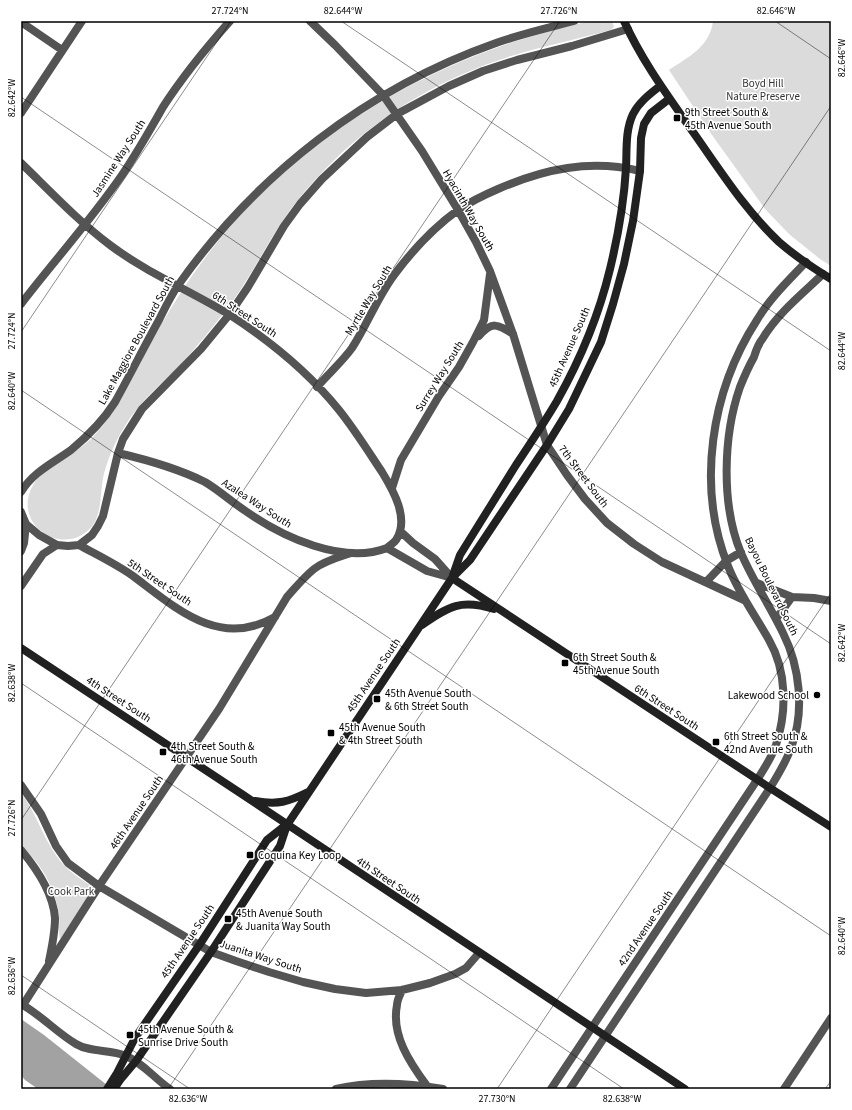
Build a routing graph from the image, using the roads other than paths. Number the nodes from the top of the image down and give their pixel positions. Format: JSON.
{"nodes":[{"id":1,"x":82,"y":21,"type":"edge"},
{"id":2,"x":230,"y":21,"type":"edge"},
{"id":3,"x":310,"y":21,"type":"edge"},
{"id":4,"x":574,"y":21,"type":"edge"},
{"id":5,"x":624,"y":21,"type":"edge"},
{"id":6,"x":21,"y":22,"type":"edge"},
{"id":7,"x":628,"y":29,"type":"junction"},
{"id":8,"x":62,"y":50,"type":"junction"},
{"id":9,"x":660,"y":86,"type":"junction"},
{"id":10,"x":383,"y":95,"type":"junction"},
{"id":11,"x":669,"y":99,"type":"junction"},
{"id":12,"x":21,"y":113,"type":"edge"},
{"id":13,"x":397,"y":114,"type":"junction"},
{"id":14,"x":21,"y":164,"type":"edge"},
{"id":15,"x":626,"y":168,"type":"junction"},
{"id":16,"x":640,"y":172,"type":"junction"},
{"id":17,"x":458,"y":210,"type":"junction"},
{"id":18,"x":86,"y":225,"type":"junction"},
{"id":19,"x":806,"y":262,"type":"junction"},
{"id":20,"x":490,"y":271,"type":"junction"},
{"id":21,"x":823,"y":274,"type":"junction"},
{"id":22,"x":831,"y":279,"type":"edge"},
{"id":23,"x":178,"y":286,"type":"junction"},
{"id":24,"x":21,"y":304,"type":"edge"},
{"id":25,"x":229,"y":315,"type":"junction"},
{"id":26,"x":513,"y":334,"type":"junction"},
{"id":27,"x":473,"y":342,"type":"junction"},
{"id":28,"x":317,"y":387,"type":"junction"},
{"id":29,"x":541,"y":428,"type":"junction"},
{"id":30,"x":547,"y":445,"type":"junction"},
{"id":31,"x":118,"y":453,"type":"junction"},
{"id":32,"x":392,"y":488,"type":"junction"},
{"id":33,"x":21,"y":492,"type":"edge"},
{"id":34,"x":21,"y":512,"type":"edge"},
{"id":35,"x":26,"y":524,"type":"junction"},
{"id":36,"x":400,"y":531,"type":"junction"},
{"id":37,"x":57,"y":545,"type":"junction"},
{"id":38,"x":80,"y":545,"type":"junction"},
{"id":39,"x":387,"y":548,"type":"junction"},
{"id":40,"x":21,"y":551,"type":"edge"},
{"id":41,"x":741,"y":552,"type":"junction"},
{"id":42,"x":351,"y":553,"type":"junction"},
{"id":43,"x":726,"y":561,"type":"junction"},
{"id":44,"x":452,"y":578,"type":"junction"},
{"id":45,"x":706,"y":582,"type":"junction"},
{"id":46,"x":757,"y":583,"type":"junction"},
{"id":47,"x":21,"y":586,"type":"edge"},
{"id":48,"x":792,"y":597,"type":"junction"},
{"id":49,"x":744,"y":600,"type":"junction"},
{"id":50,"x":831,"y":601,"type":"edge"},
{"id":51,"x":503,"y":611,"type":"junction"},
{"id":52,"x":276,"y":616,"type":"junction"},
{"id":53,"x":776,"y":619,"type":"junction"},
{"id":54,"x":418,"y":628,"type":"junction"},
{"id":55,"x":21,"y":648,"type":"edge"},
{"id":56,"x":187,"y":756,"type":"junction"},
{"id":57,"x":757,"y":780,"type":"junction"},
{"id":58,"x":21,"y":785,"type":"edge"},
{"id":59,"x":770,"y":788,"type":"junction"},
{"id":60,"x":309,"y":791,"type":"junction"},
{"id":61,"x":252,"y":801,"type":"junction"},
{"id":62,"x":287,"y":825,"type":"junction"},
{"id":63,"x":831,"y":826,"type":"edge"},
{"id":64,"x":716,"y":841,"type":"junction"},
{"id":65,"x":21,"y":850,"type":"edge"},
{"id":66,"x":729,"y":850,"type":"junction"},
{"id":67,"x":99,"y":886,"type":"junction"},
{"id":68,"x":200,"y":944,"type":"junction"},
{"id":69,"x":211,"y":952,"type":"junction"},
{"id":70,"x":479,"y":953,"type":"junction"},
{"id":71,"x":48,"y":967,"type":"junction"},
{"id":72,"x":402,"y":990,"type":"junction"},
{"id":73,"x":22,"y":1005,"type":"edge"},
{"id":74,"x":831,"y":1018,"type":"edge"},
{"id":75,"x":592,"y":1027,"type":"junction"},
{"id":76,"x":605,"y":1036,"type":"junction"},
{"id":77,"x":126,"y":1056,"type":"junction"},
{"id":78,"x":136,"y":1061,"type":"junction"},
{"id":79,"x":427,"y":1086,"type":"junction"},
{"id":80,"x":110,"y":1088,"type":"edge"},
{"id":81,"x":170,"y":1089,"type":"edge"},
{"id":82,"x":336,"y":1089,"type":"edge"},
{"id":83,"x":443,"y":1089,"type":"edge"},
{"id":84,"x":551,"y":1089,"type":"edge"},
{"id":85,"x":570,"y":1089,"type":"edge"},
{"id":86,"x":685,"y":1089,"type":"edge"},
{"id":87,"x":784,"y":1089,"type":"edge"}],
"edges":[{"from":1,"to":8,"type":"street"},
{"from":2,"to":18,"type":"street","name":"Jasmine Way South"},
{"from":3,"to":10,"type":"street","name":"Hyacinth Way South"},
{"from":4,"to":10,"type":"street","name":"Lake Maggiore Boulevard South"},
{"from":5,"to":7,"type":"street"},
{"from":6,"to":8,"type":"street"},
{"from":7,"to":9,"type":"street"},
{"from":7,"to":13,"type":"street"},
{"from":8,"to":12,"type":"street"},
{"from":9,"to":11,"type":"street"},
{"from":9,"to":15,"type":"street","name":"45th Avenue South"},
{"from":10,"to":13,"type":"street","name":"Hyacinth Way South"},
{"from":10,"to":23,"type":"street","name":"Lake Maggiore Boulevard South"},
{"from":11,"to":16,"type":"street","name":"45th Avenue South"},
{"from":11,"to":19,"type":"street"},
{"from":13,"to":17,"type":"street","name":"Hyacinth Way South"},
{"from":13,"to":25,"type":"street"},
{"from":14,"to":18,"type":"street","name":"6th Street South"},
{"from":15,"to":16,"type":"street","name":"Myrtle Way South"},
{"from":15,"to":17,"type":"street","name":"Myrtle Way South"},
{"from":15,"to":29,"type":"street","name":"45th Avenue South"},
{"from":16,"to":30,"type":"street","name":"45th Avenue South"},
{"from":17,"to":20,"type":"street","name":"Hyacinth Way South"},
{"from":17,"to":28,"type":"street","name":"Myrtle Way South"},
{"from":18,"to":23,"type":"street","name":"6th Street South"},
{"from":18,"to":24,"type":"street","name":"Jasmine Way South"},
{"from":19,"to":21,"type":"street"},
{"from":19,"to":43,"type":"street"},
{"from":20,"to":26,"type":"street","name":"Hyacinth Way South"},
{"from":20,"to":27,"type":"street","name":"Surrey Way South"},
{"from":21,"to":22,"type":"street"},
{"from":21,"to":41,"type":"street","name":"Bayou Boulevard South"},
{"from":23,"to":25,"type":"street","name":"6th Street South"},
{"from":23,"to":33,"type":"street","name":"Lake Maggiore Boulevard South"},
{"from":25,"to":28,"type":"street","name":"6th Street South"},
{"from":25,"to":31,"type":"street"},
{"from":26,"to":27,"type":"street"},
{"from":26,"to":29,"type":"street","name":"Hyacinth Way South"},
{"from":27,"to":32,"type":"street","name":"Surrey Way South"},
{"from":28,"to":32,"type":"street","name":"6th Street South"},
{"from":29,"to":30,"type":"street","name":"Hyacinth Way South"},
{"from":29,"to":44,"type":"street","name":"45th Avenue South"},
{"from":30,"to":44,"type":"street","name":"45th Avenue South"},
{"from":30,"to":45,"type":"street","name":"7th Street South"},
{"from":31,"to":38,"type":"street"},
{"from":31,"to":42,"type":"street","name":"Azalea Way South"},
{"from":32,"to":36,"type":"street","name":"6th Street South"},
{"from":34,"to":35,"type":"street"},
{"from":35,"to":37,"type":"street"},
{"from":35,"to":40,"type":"street"},
{"from":36,"to":39,"type":"street"},
{"from":36,"to":44,"type":"street","name":"6th Street South"},
{"from":37,"to":38,"type":"street"},
{"from":37,"to":47,"type":"street"},
{"from":38,"to":52,"type":"street","name":"5th Street South"},
{"from":39,"to":42,"type":"street","name":"Azalea Way South"},
{"from":39,"to":44,"type":"street","name":"6th Street South"},
{"from":41,"to":43,"type":"street"},
{"from":41,"to":46,"type":"street","name":"Bayou Boulevard South"},
{"from":42,"to":52,"type":"street","name":"46th Avenue South"},
{"from":43,"to":45,"type":"street"},
{"from":43,"to":49,"type":"street"},
{"from":44,"to":51,"type":"street","name":"6th Street South"},
{"from":44,"to":54,"type":"street","name":"45th Avenue South"},
{"from":45,"to":49,"type":"street","name":"7th Street South"},
{"from":46,"to":48,"type":"street"},
{"from":46,"to":53,"type":"street","name":"Bayou Boulevard South"},
{"from":48,"to":50,"type":"street"},
{"from":48,"to":53,"type":"street"},
{"from":49,"to":57,"type":"street"},
{"from":51,"to":54,"type":"street"},
{"from":51,"to":57,"type":"street","name":"6th Street South"},
{"from":52,"to":56,"type":"street","name":"46th Avenue South"},
{"from":53,"to":59,"type":"street","name":"Bayou Boulevard South"},
{"from":54,"to":60,"type":"street","name":"45th Avenue South"},
{"from":55,"to":56,"type":"street","name":"4th Street South"},
{"from":56,"to":61,"type":"street","name":"4th Street South"},
{"from":56,"to":67,"type":"street","name":"46th Avenue South"},
{"from":57,"to":59,"type":"street","name":"6th Street South"},
{"from":57,"to":64,"type":"street","name":"42nd Avenue South"},
{"from":58,"to":67,"type":"street","name":"Juanita Way South"},
{"from":59,"to":63,"type":"street","name":"6th Street South"},
{"from":59,"to":66,"type":"street"},
{"from":60,"to":61,"type":"street"},
{"from":60,"to":62,"type":"street","name":"45th Avenue South"},
{"from":61,"to":62,"type":"street","name":"4th Street South"},
{"from":62,"to":68,"type":"street","name":"45th Avenue South"},
{"from":62,"to":69,"type":"street","name":"45th Avenue South"},
{"from":62,"to":70,"type":"street","name":"4th Street South"},
{"from":64,"to":66,"type":"street"},
{"from":64,"to":75,"type":"street","name":"42nd Avenue South"},
{"from":65,"to":71,"type":"street"},
{"from":66,"to":76,"type":"street"},
{"from":67,"to":68,"type":"street","name":"Juanita Way South"},
{"from":67,"to":71,"type":"street","name":"46th Avenue South"},
{"from":68,"to":69,"type":"street","name":"Juanita Way South"},
{"from":68,"to":77,"type":"street","name":"45th Avenue South"},
{"from":69,"to":72,"type":"street","name":"Juanita Way South"},
{"from":69,"to":78,"type":"street","name":"45th Avenue South"},
{"from":70,"to":72,"type":"street","name":"Juanita Way South"},
{"from":70,"to":75,"type":"street","name":"4th Street South"},
{"from":71,"to":73,"type":"street","name":"46th Avenue South"},
{"from":72,"to":79,"type":"street"},
{"from":73,"to":77,"type":"street"},
{"from":74,"to":87,"type":"street"},
{"from":75,"to":76,"type":"street","name":"4th Street South"},
{"from":75,"to":84,"type":"street","name":"42nd Avenue South"},
{"from":76,"to":85,"type":"street"},
{"from":76,"to":86,"type":"street","name":"4th Street South"},
{"from":77,"to":78,"type":"street"},
{"from":77,"to":80,"type":"street","name":"45th Avenue South"},
{"from":78,"to":80,"type":"street","name":"45th Avenue South"},
{"from":78,"to":81,"type":"street"},
{"from":79,"to":82,"type":"street"},
{"from":79,"to":83,"type":"street"}]}
